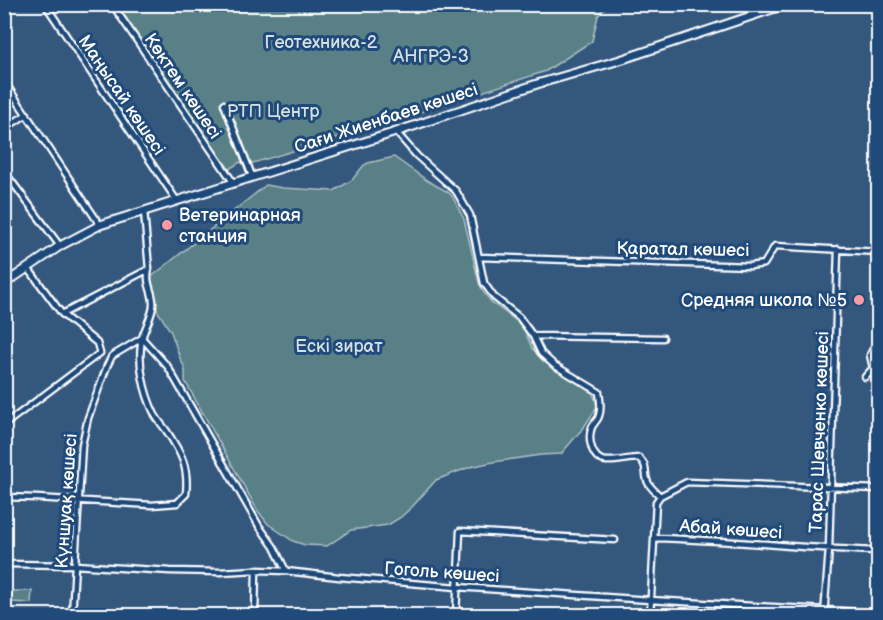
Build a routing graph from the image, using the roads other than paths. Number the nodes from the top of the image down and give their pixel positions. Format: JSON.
{"nodes":[{"id":1,"x":45,"y":4,"type":"edge"},
{"id":2,"x":111,"y":4,"type":"edge"},
{"id":3,"x":787,"y":4,"type":"edge"},
{"id":4,"x":4,"y":81,"type":"edge"},
{"id":5,"x":224,"y":104,"type":"dead end"},
{"id":6,"x":27,"y":114,"type":"junction"},
{"id":7,"x":4,"y":129,"type":"edge"},
{"id":8,"x":396,"y":132,"type":"junction"},
{"id":9,"x":4,"y":171,"type":"edge"},
{"id":10,"x":252,"y":176,"type":"junction"},
{"id":11,"x":233,"y":182,"type":"junction"},
{"id":12,"x":177,"y":201,"type":"junction"},
{"id":13,"x":144,"y":211,"type":"junction"},
{"id":14,"x":99,"y":225,"type":"junction"},
{"id":15,"x":60,"y":246,"type":"junction"},
{"id":16,"x":838,"y":249,"type":"junction"},
{"id":17,"x":879,"y":252,"type":"edge"},
{"id":18,"x":479,"y":257,"type":"junction"},
{"id":19,"x":27,"y":268,"type":"junction"},
{"id":20,"x":149,"y":269,"type":"junction"},
{"id":21,"x":4,"y":271,"type":"edge"},
{"id":22,"x":8,"y":282,"type":"edge"},
{"id":23,"x":62,"y":314,"type":"junction"},
{"id":24,"x":533,"y":336,"type":"junction"},
{"id":25,"x":142,"y":338,"type":"junction"},
{"id":26,"x":663,"y":338,"type":"dead end"},
{"id":27,"x":879,"y":348,"type":"edge"},
{"id":28,"x":100,"y":353,"type":"junction"},
{"id":29,"x":112,"y":356,"type":"junction"},
{"id":30,"x":865,"y":377,"type":"dead end"},
{"id":31,"x":4,"y":413,"type":"edge"},
{"id":32,"x":10,"y":421,"type":"junction"},
{"id":33,"x":4,"y":425,"type":"edge"},
{"id":34,"x":831,"y":487,"type":"junction"},
{"id":35,"x":879,"y":489,"type":"edge"},
{"id":36,"x":660,"y":496,"type":"junction"},
{"id":37,"x":4,"y":497,"type":"edge"},
{"id":38,"x":78,"y":500,"type":"junction"},
{"id":39,"x":654,"y":538,"type":"junction"},
{"id":40,"x":615,"y":540,"type":"dead end"},
{"id":41,"x":829,"y":549,"type":"junction"},
{"id":42,"x":879,"y":551,"type":"edge"},
{"id":43,"x":4,"y":564,"type":"edge"},
{"id":44,"x":75,"y":565,"type":"junction"},
{"id":45,"x":256,"y":570,"type":"junction"},
{"id":46,"x":286,"y":572,"type":"junction"},
{"id":47,"x":457,"y":587,"type":"junction"},
{"id":48,"x":650,"y":600,"type":"junction"},
{"id":49,"x":824,"y":613,"type":"edge"},
{"id":50,"x":879,"y":613,"type":"edge"},
{"id":51,"x":72,"y":615,"type":"edge"},
{"id":52,"x":255,"y":615,"type":"edge"},
{"id":53,"x":456,"y":615,"type":"edge"},
{"id":54,"x":650,"y":615,"type":"edge"}],
"edges":[{"from":1,"to":12,"type":"street","name":"Маңысай көшесі"},
{"from":2,"to":11,"type":"street","name":"Көктем көшесі"},
{"from":3,"to":8,"type":"main road","name":"Сағи Жиенбаев көшесі"},
{"from":4,"to":6,"type":"street"},
{"from":5,"to":10,"type":"street"},
{"from":6,"to":7,"type":"street"},
{"from":6,"to":14,"type":"street"},
{"from":8,"to":10,"type":"main road","name":"Сағи Жиенбаев көшесі"},
{"from":8,"to":18,"type":"street"},
{"from":9,"to":15,"type":"street"},
{"from":10,"to":11,"type":"main road","name":"Сағи Жиенбаев көшесі"},
{"from":11,"to":12,"type":"main road","name":"Сағи Жиенбаев көшесі"},
{"from":12,"to":13,"type":"main road","name":"Сағи Жиенбаев көшесі"},
{"from":13,"to":14,"type":"main road","name":"Сағи Жиенбаев көшесі"},
{"from":13,"to":20,"type":"street"},
{"from":14,"to":15,"type":"main road","name":"Сағи Жиенбаев көшесі"},
{"from":15,"to":19,"type":"main road","name":"Сағи Жиенбаев көшесі"},
{"from":16,"to":17,"type":"street","name":"Қаратал көшесі"},
{"from":16,"to":18,"type":"street","name":"Қаратал көшесі"},
{"from":16,"to":34,"type":"street","name":"Тарас Шевченко көшесі"},
{"from":18,"to":24,"type":"street"},
{"from":19,"to":22,"type":"main road","name":"Сағи Жиенбаев көшесі"},
{"from":19,"to":23,"type":"street"},
{"from":20,"to":23,"type":"street"},
{"from":20,"to":25,"type":"street"},
{"from":21,"to":22,"type":"street"},
{"from":23,"to":28,"type":"street"},
{"from":24,"to":26,"type":"street"},
{"from":24,"to":36,"type":"street"},
{"from":25,"to":29,"type":"street"},
{"from":25,"to":38,"type":"street"},
{"from":25,"to":46,"type":"street"},
{"from":27,"to":30,"type":"street"},
{"from":28,"to":29,"type":"street"},
{"from":28,"to":32,"type":"street"},
{"from":29,"to":38,"type":"street","name":"Күншуақ көшесі"},
{"from":31,"to":32,"type":"street"},
{"from":32,"to":33,"type":"street"},
{"from":34,"to":35,"type":"street"},
{"from":34,"to":36,"type":"street"},
{"from":34,"to":41,"type":"street","name":"Тарас Шевченко көшесі"},
{"from":36,"to":39,"type":"street"},
{"from":37,"to":38,"type":"street"},
{"from":38,"to":44,"type":"street","name":"Күншуақ көшесі"},
{"from":39,"to":41,"type":"street","name":"Абай көшесі"},
{"from":39,"to":48,"type":"street"},
{"from":40,"to":47,"type":"street"},
{"from":41,"to":42,"type":"street","name":"Абай көшесі"},
{"from":41,"to":49,"type":"street","name":"Тарас Шевченко көшесі"},
{"from":43,"to":44,"type":"street","name":"Гоголь көшесі"},
{"from":44,"to":45,"type":"street","name":"Гоголь көшесі"},
{"from":44,"to":51,"type":"street","name":"Күншуақ көшесі"},
{"from":45,"to":46,"type":"street","name":"Гоголь көшесі"},
{"from":45,"to":52,"type":"street"},
{"from":46,"to":47,"type":"street","name":"Гоголь көшесі"},
{"from":47,"to":48,"type":"street","name":"Гоголь көшесі"},
{"from":47,"to":53,"type":"street"},
{"from":48,"to":49,"type":"street","name":"Гоголь көшесі"},
{"from":48,"to":54,"type":"street"},
{"from":49,"to":50,"type":"street","name":"Гоголь көшесі"}]}
